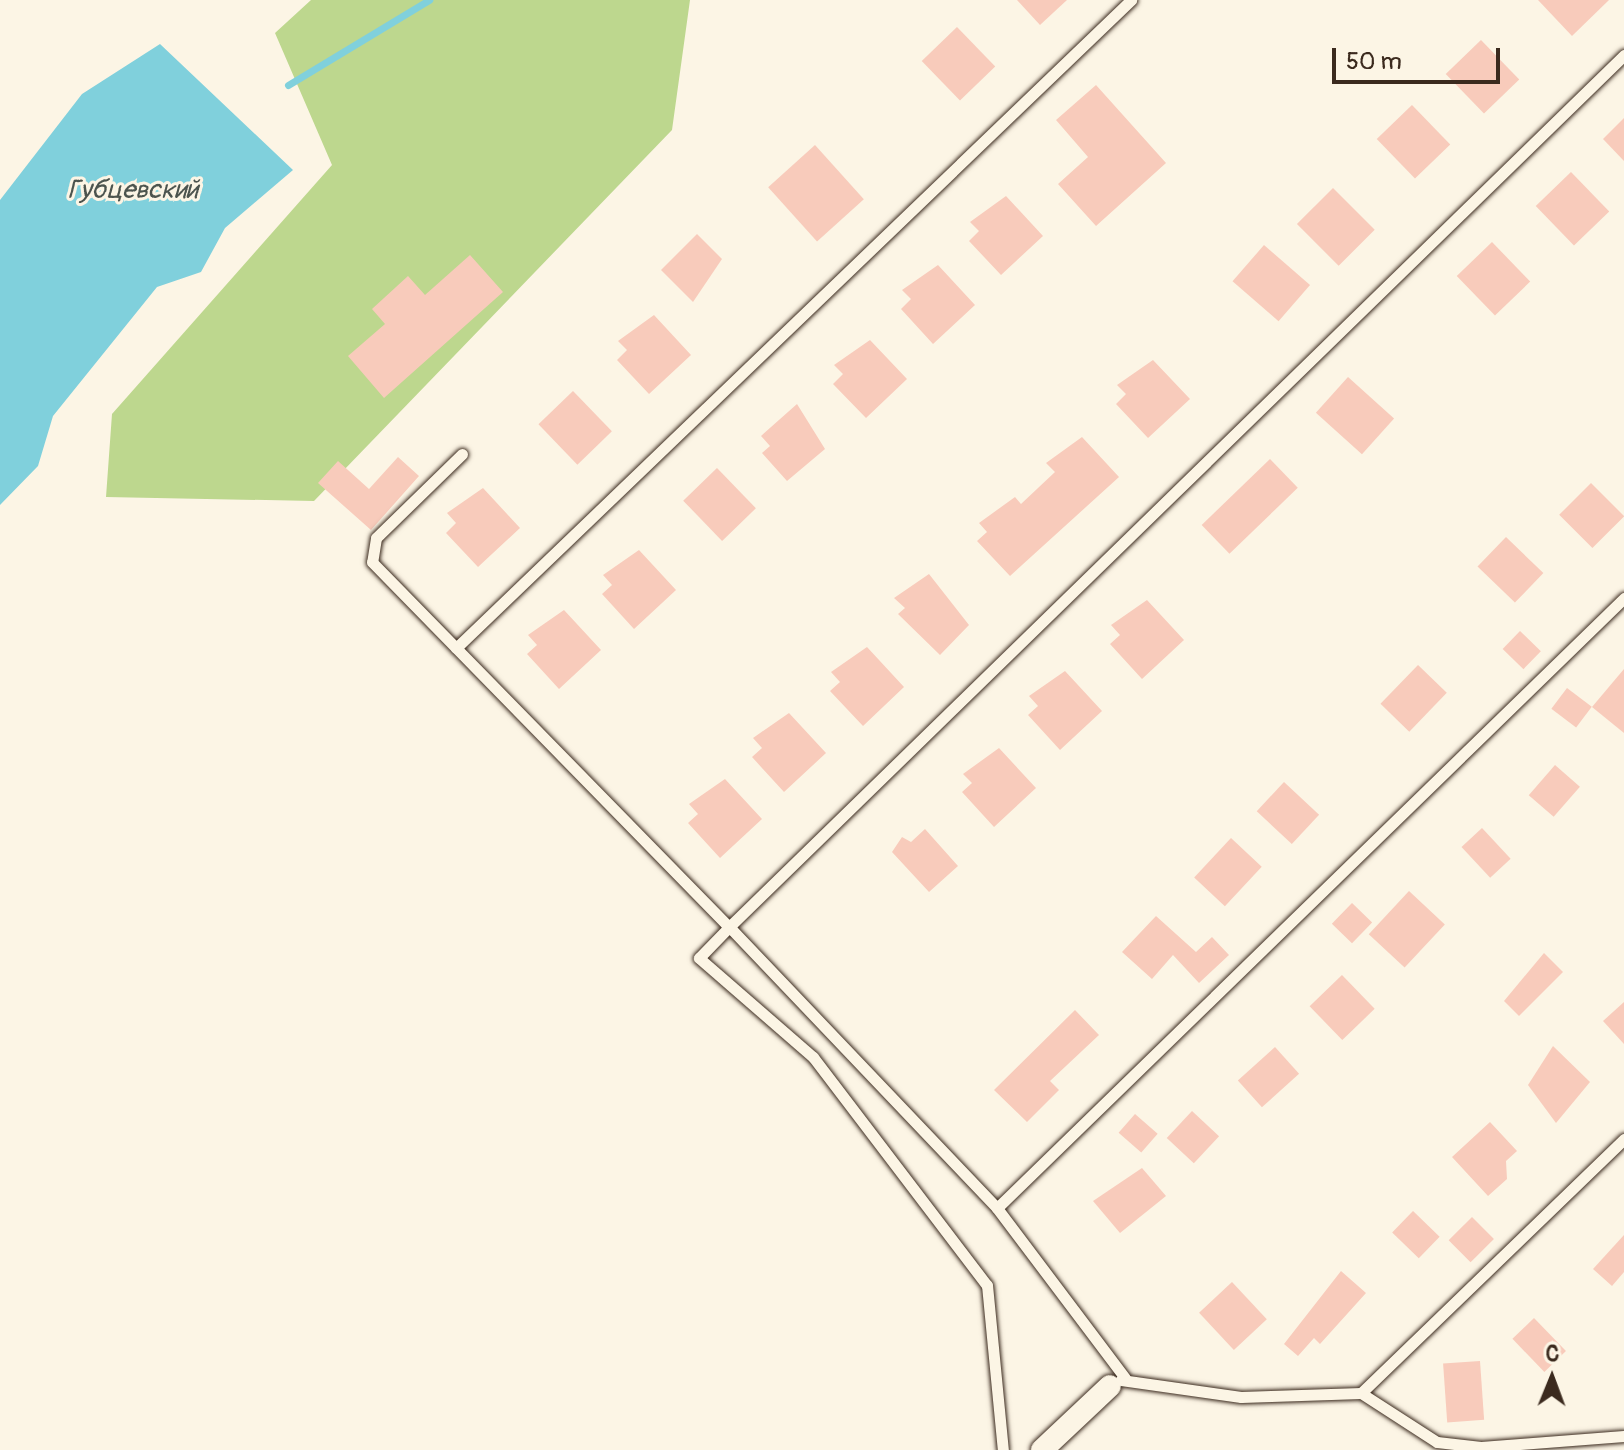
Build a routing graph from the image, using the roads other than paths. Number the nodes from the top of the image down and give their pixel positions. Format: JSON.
{"nodes":[{"id":1,"x":1131,"y":0,"type":"edge"},
{"id":2,"x":1624,"y":55,"type":"edge"},
{"id":3,"x":462,"y":454,"type":"dead end"},
{"id":4,"x":1624,"y":598,"type":"edge"},
{"id":5,"x":456,"y":648,"type":"junction"},
{"id":6,"x":729,"y":927,"type":"junction"},
{"id":7,"x":1624,"y":1139,"type":"edge"},
{"id":8,"x":997,"y":1208,"type":"junction"},
{"id":9,"x":1118,"y":1382,"type":"junction"},
{"id":10,"x":1361,"y":1393,"type":"junction"},
{"id":11,"x":1624,"y":1436,"type":"edge"},
{"id":12,"x":1003,"y":1450,"type":"edge"},
{"id":13,"x":1042,"y":1450,"type":"edge"}],
"edges":[{"from":1,"to":5,"type":"lane"},
{"from":2,"to":6,"type":"lane"},
{"from":3,"to":5,"type":"lane"},
{"from":4,"to":8,"type":"lane"},
{"from":5,"to":6,"type":"lane"},
{"from":6,"to":8,"type":"lane"},
{"from":6,"to":12,"type":"lane"},
{"from":7,"to":10,"type":"lane"},
{"from":8,"to":9,"type":"lane"},
{"from":9,"to":10,"type":"lane"},
{"from":9,"to":13,"type":"street"},
{"from":10,"to":11,"type":"lane"}]}
